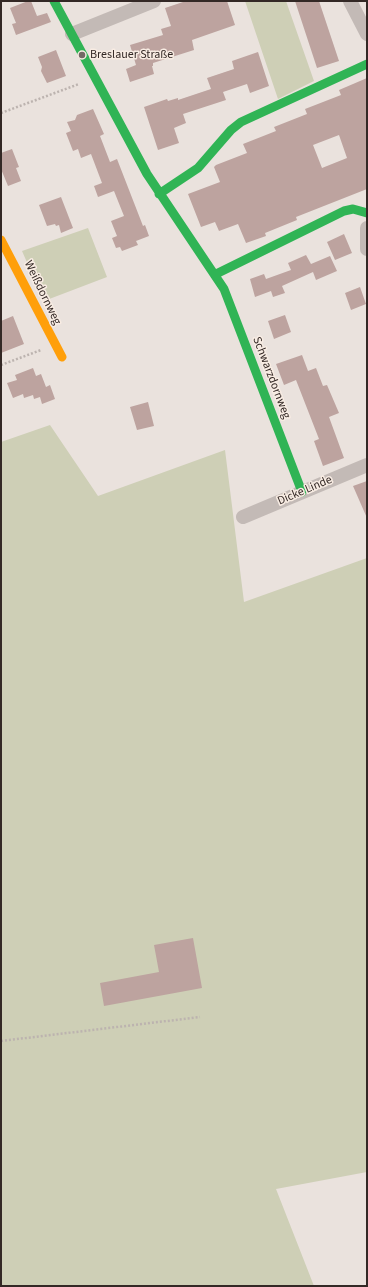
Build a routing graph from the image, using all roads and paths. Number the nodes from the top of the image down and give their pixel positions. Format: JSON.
{"nodes":[{"id":1,"x":54,"y":1,"type":"edge"},
{"id":2,"x":154,"y":1,"type":"edge"},
{"id":3,"x":350,"y":1,"type":"edge"},
{"id":4,"x":72,"y":34,"type":"junction"},
{"id":5,"x":367,"y":34,"type":"edge"},
{"id":6,"x":367,"y":64,"type":"edge"},
{"id":7,"x":94,"y":78,"type":"junction"},
{"id":8,"x":1,"y":113,"type":"edge"},
{"id":9,"x":159,"y":194,"type":"junction"},
{"id":10,"x":367,"y":213,"type":"edge"},
{"id":11,"x":367,"y":228,"type":"edge"},
{"id":12,"x":1,"y":240,"type":"edge"},
{"id":13,"x":367,"y":249,"type":"edge"},
{"id":14,"x":216,"y":274,"type":"junction"},
{"id":15,"x":54,"y":345,"type":"junction"},
{"id":16,"x":62,"y":356,"type":"dead end"},
{"id":17,"x":1,"y":365,"type":"edge"},
{"id":18,"x":367,"y":465,"type":"edge"},
{"id":19,"x":302,"y":492,"type":"junction"},
{"id":20,"x":243,"y":517,"type":"dead end"},
{"id":21,"x":200,"y":1017,"type":"dead end"},
{"id":22,"x":1,"y":1041,"type":"edge"}],
"edges":[{"from":1,"to":4,"type":"street"},
{"from":2,"to":4,"type":"street"},
{"from":3,"to":5,"type":"street"},
{"from":4,"to":7,"type":"street"},
{"from":6,"to":9,"type":"street"},
{"from":7,"to":8,"type":"path"},
{"from":7,"to":9,"type":"street"},
{"from":9,"to":14,"type":"street","name":"Schwarzdornweg"},
{"from":10,"to":14,"type":"street"},
{"from":11,"to":13,"type":"street"},
{"from":12,"to":15,"type":"street","name":"Weißdornweg"},
{"from":14,"to":19,"type":"street","name":"Schwarzdornweg"},
{"from":15,"to":16,"type":"street","name":"Weißdornweg"},
{"from":15,"to":17,"type":"path"},
{"from":18,"to":19,"type":"street","name":"Dicke Linde"},
{"from":19,"to":20,"type":"street","name":"Dicke Linde"},
{"from":21,"to":22,"type":"path"}]}
